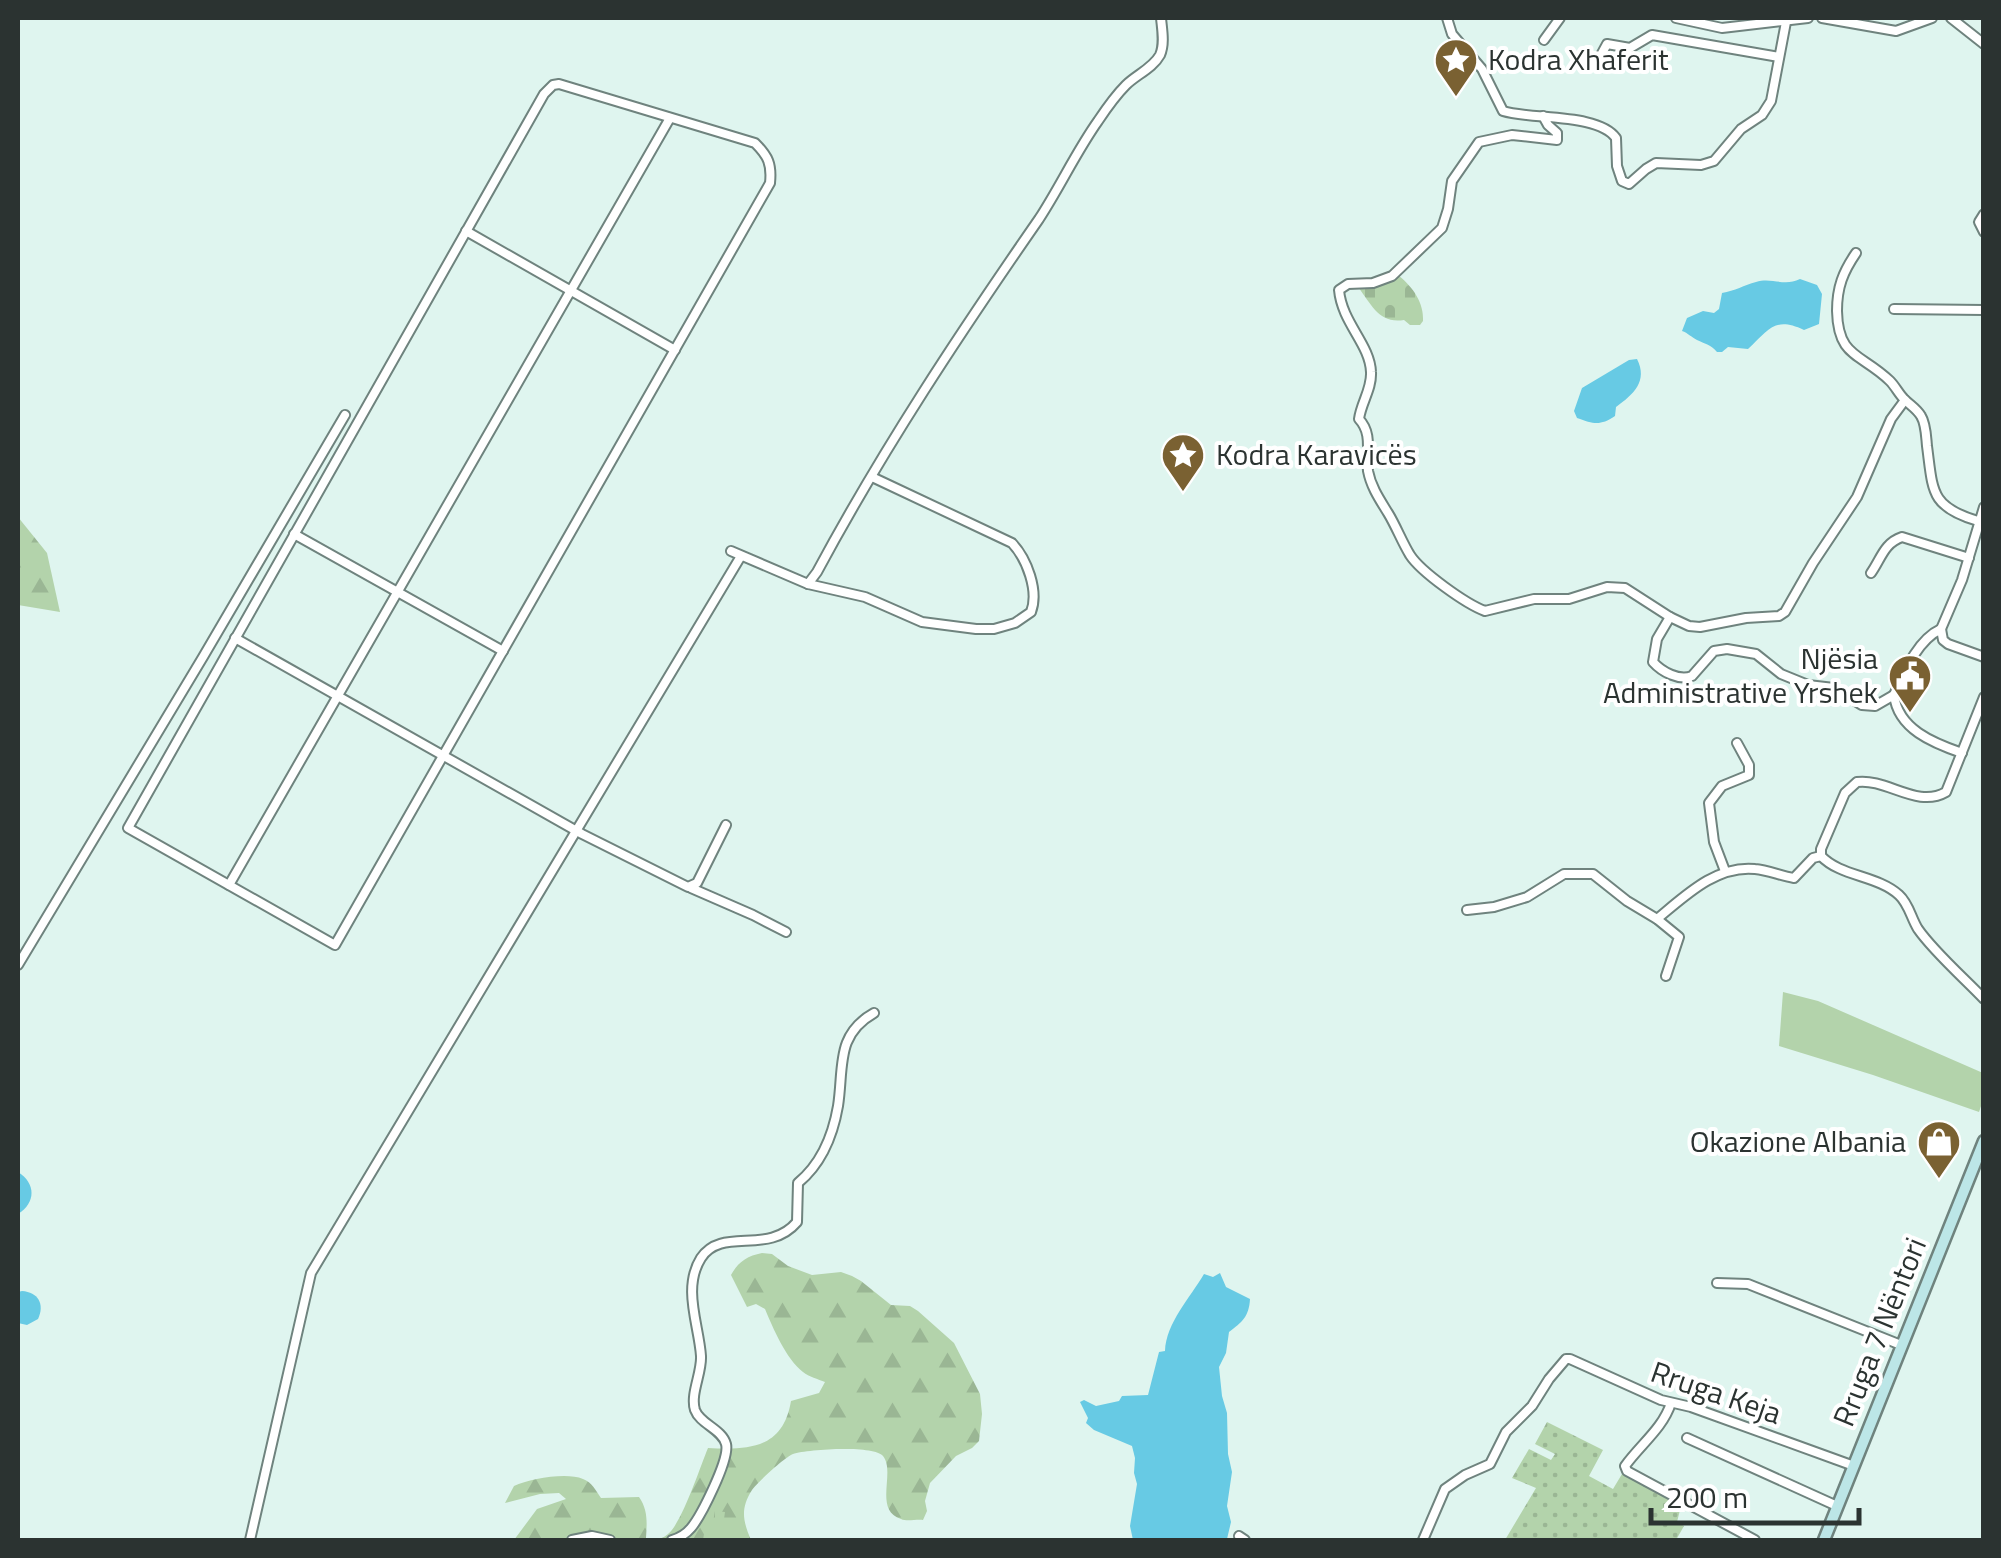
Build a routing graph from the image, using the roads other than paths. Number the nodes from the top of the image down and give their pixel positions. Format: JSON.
{"nodes":[{"id":1,"x":1161,"y":18,"type":"edge"},
{"id":2,"x":1447,"y":18,"type":"edge"},
{"id":3,"x":1560,"y":18,"type":"edge"},
{"id":4,"x":1676,"y":18,"type":"edge"},
{"id":5,"x":1808,"y":18,"type":"edge"},
{"id":6,"x":1824,"y":18,"type":"edge"},
{"id":7,"x":1932,"y":18,"type":"edge"},
{"id":8,"x":1951,"y":18,"type":"edge"},
{"id":9,"x":1786,"y":22,"type":"junction"},
{"id":10,"x":1544,"y":40,"type":"dead end"},
{"id":11,"x":1984,"y":44,"type":"edge"},
{"id":12,"x":1601,"y":55,"type":"dead end"},
{"id":13,"x":1779,"y":57,"type":"junction"},
{"id":14,"x":1543,"y":116,"type":"junction"},
{"id":15,"x":670,"y":118,"type":"junction"},
{"id":16,"x":1984,"y":214,"type":"edge"},
{"id":17,"x":466,"y":231,"type":"junction"},
{"id":18,"x":1984,"y":232,"type":"edge"},
{"id":19,"x":1856,"y":253,"type":"dead end"},
{"id":20,"x":571,"y":290,"type":"junction"},
{"id":21,"x":1894,"y":308,"type":"dead end"},
{"id":22,"x":1984,"y":310,"type":"edge"},
{"id":23,"x":674,"y":350,"type":"junction"},
{"id":24,"x":1905,"y":400,"type":"junction"},
{"id":25,"x":345,"y":415,"type":"dead end"},
{"id":26,"x":872,"y":477,"type":"junction"},
{"id":27,"x":1984,"y":508,"type":"edge"},
{"id":28,"x":1978,"y":522,"type":"junction"},
{"id":29,"x":294,"y":534,"type":"junction"},
{"id":30,"x":731,"y":551,"type":"dead end"},
{"id":31,"x":741,"y":556,"type":"junction"},
{"id":32,"x":1969,"y":558,"type":"junction"},
{"id":33,"x":1871,"y":573,"type":"dead end"},
{"id":34,"x":808,"y":584,"type":"junction"},
{"id":35,"x":398,"y":592,"type":"junction"},
{"id":36,"x":1670,"y":618,"type":"junction"},
{"id":37,"x":1941,"y":630,"type":"junction"},
{"id":38,"x":235,"y":638,"type":"junction"},
{"id":39,"x":503,"y":651,"type":"junction"},
{"id":40,"x":1984,"y":657,"type":"edge"},
{"id":41,"x":1894,"y":695,"type":"junction"},
{"id":42,"x":338,"y":696,"type":"junction"},
{"id":43,"x":1984,"y":697,"type":"edge"},
{"id":44,"x":1970,"y":734,"type":"junction"},
{"id":45,"x":1984,"y":740,"type":"edge"},
{"id":46,"x":1737,"y":744,"type":"dead end"},
{"id":47,"x":1962,"y":754,"type":"junction"},
{"id":48,"x":444,"y":756,"type":"junction"},
{"id":49,"x":726,"y":826,"type":"dead end"},
{"id":50,"x":576,"y":830,"type":"junction"},
{"id":51,"x":1821,"y":856,"type":"junction"},
{"id":52,"x":1724,"y":871,"type":"junction"},
{"id":53,"x":229,"y":885,"type":"junction"},
{"id":54,"x":692,"y":888,"type":"junction"},
{"id":55,"x":1467,"y":910,"type":"dead end"},
{"id":56,"x":1658,"y":919,"type":"junction"},
{"id":57,"x":786,"y":932,"type":"dead end"},
{"id":58,"x":18,"y":965,"type":"edge"},
{"id":59,"x":1666,"y":976,"type":"dead end"},
{"id":60,"x":1984,"y":999,"type":"edge"},
{"id":61,"x":874,"y":1013,"type":"dead end"},
{"id":62,"x":1984,"y":1141,"type":"edge"},
{"id":63,"x":1716,"y":1284,"type":"dead end"},
{"id":64,"x":1901,"y":1345,"type":"junction"},
{"id":65,"x":1671,"y":1403,"type":"junction"},
{"id":66,"x":1687,"y":1438,"type":"dead end"},
{"id":67,"x":1854,"y":1466,"type":"junction"},
{"id":68,"x":1838,"y":1506,"type":"junction"},
{"id":69,"x":250,"y":1540,"type":"edge"},
{"id":70,"x":572,"y":1540,"type":"edge"},
{"id":71,"x":610,"y":1540,"type":"edge"},
{"id":72,"x":672,"y":1540,"type":"edge"},
{"id":73,"x":1423,"y":1540,"type":"edge"},
{"id":74,"x":1755,"y":1540,"type":"edge"},
{"id":75,"x":1824,"y":1540,"type":"edge"}],
"edges":[{"from":1,"to":26,"type":"street"},
{"from":2,"to":14,"type":"street"},
{"from":3,"to":10,"type":"street"},
{"from":4,"to":9,"type":"street"},
{"from":5,"to":9,"type":"street"},
{"from":6,"to":7,"type":"street"},
{"from":8,"to":11,"type":"street"},
{"from":9,"to":13,"type":"street"},
{"from":12,"to":13,"type":"street"},
{"from":13,"to":14,"type":"street"},
{"from":14,"to":36,"type":"street"},
{"from":15,"to":17,"type":"street"},
{"from":15,"to":20,"type":"street"},
{"from":15,"to":23,"type":"street"},
{"from":16,"to":18,"type":"street"},
{"from":17,"to":20,"type":"street"},
{"from":17,"to":29,"type":"street"},
{"from":19,"to":24,"type":"street"},
{"from":20,"to":23,"type":"street"},
{"from":20,"to":35,"type":"street"},
{"from":21,"to":22,"type":"street"},
{"from":23,"to":39,"type":"street"},
{"from":24,"to":28,"type":"street"},
{"from":24,"to":36,"type":"street"},
{"from":25,"to":58,"type":"street"},
{"from":26,"to":34,"type":"street"},
{"from":26,"to":34,"type":"street"},
{"from":27,"to":28,"type":"street"},
{"from":28,"to":32,"type":"street"},
{"from":29,"to":35,"type":"street"},
{"from":29,"to":38,"type":"street"},
{"from":30,"to":31,"type":"street"},
{"from":31,"to":34,"type":"street"},
{"from":31,"to":50,"type":"street"},
{"from":32,"to":33,"type":"street"},
{"from":32,"to":37,"type":"street"},
{"from":35,"to":39,"type":"street"},
{"from":35,"to":42,"type":"street"},
{"from":36,"to":41,"type":"street"},
{"from":37,"to":40,"type":"street"},
{"from":37,"to":41,"type":"street"},
{"from":38,"to":42,"type":"street"},
{"from":38,"to":53,"type":"street"},
{"from":39,"to":48,"type":"street"},
{"from":41,"to":47,"type":"street"},
{"from":42,"to":48,"type":"street"},
{"from":42,"to":53,"type":"street"},
{"from":43,"to":44,"type":"street"},
{"from":44,"to":45,"type":"street"},
{"from":44,"to":47,"type":"street"},
{"from":46,"to":52,"type":"street"},
{"from":47,"to":51,"type":"street"},
{"from":48,"to":50,"type":"street"},
{"from":48,"to":53,"type":"street"},
{"from":49,"to":54,"type":"street"},
{"from":50,"to":54,"type":"street"},
{"from":50,"to":69,"type":"street"},
{"from":51,"to":52,"type":"street"},
{"from":51,"to":60,"type":"street"},
{"from":52,"to":56,"type":"street"},
{"from":54,"to":57,"type":"street"},
{"from":55,"to":56,"type":"street"},
{"from":56,"to":59,"type":"street"},
{"from":61,"to":72,"type":"street"},
{"from":62,"to":64,"type":"main road","name":"Rruga 7 Nëntori"},
{"from":63,"to":64,"type":"street"},
{"from":64,"to":67,"type":"main road","name":"Rruga 7 Nëntori"},
{"from":65,"to":67,"type":"street","name":"Rruga Keja"},
{"from":65,"to":73,"type":"street","name":"Rruga Keja"},
{"from":65,"to":74,"type":"street"},
{"from":66,"to":68,"type":"street"},
{"from":67,"to":68,"type":"main road","name":"Rruga 7 Nëntori"},
{"from":68,"to":75,"type":"main road","name":"Rruga 7 Nëntori"},
{"from":70,"to":71,"type":"street"}]}
